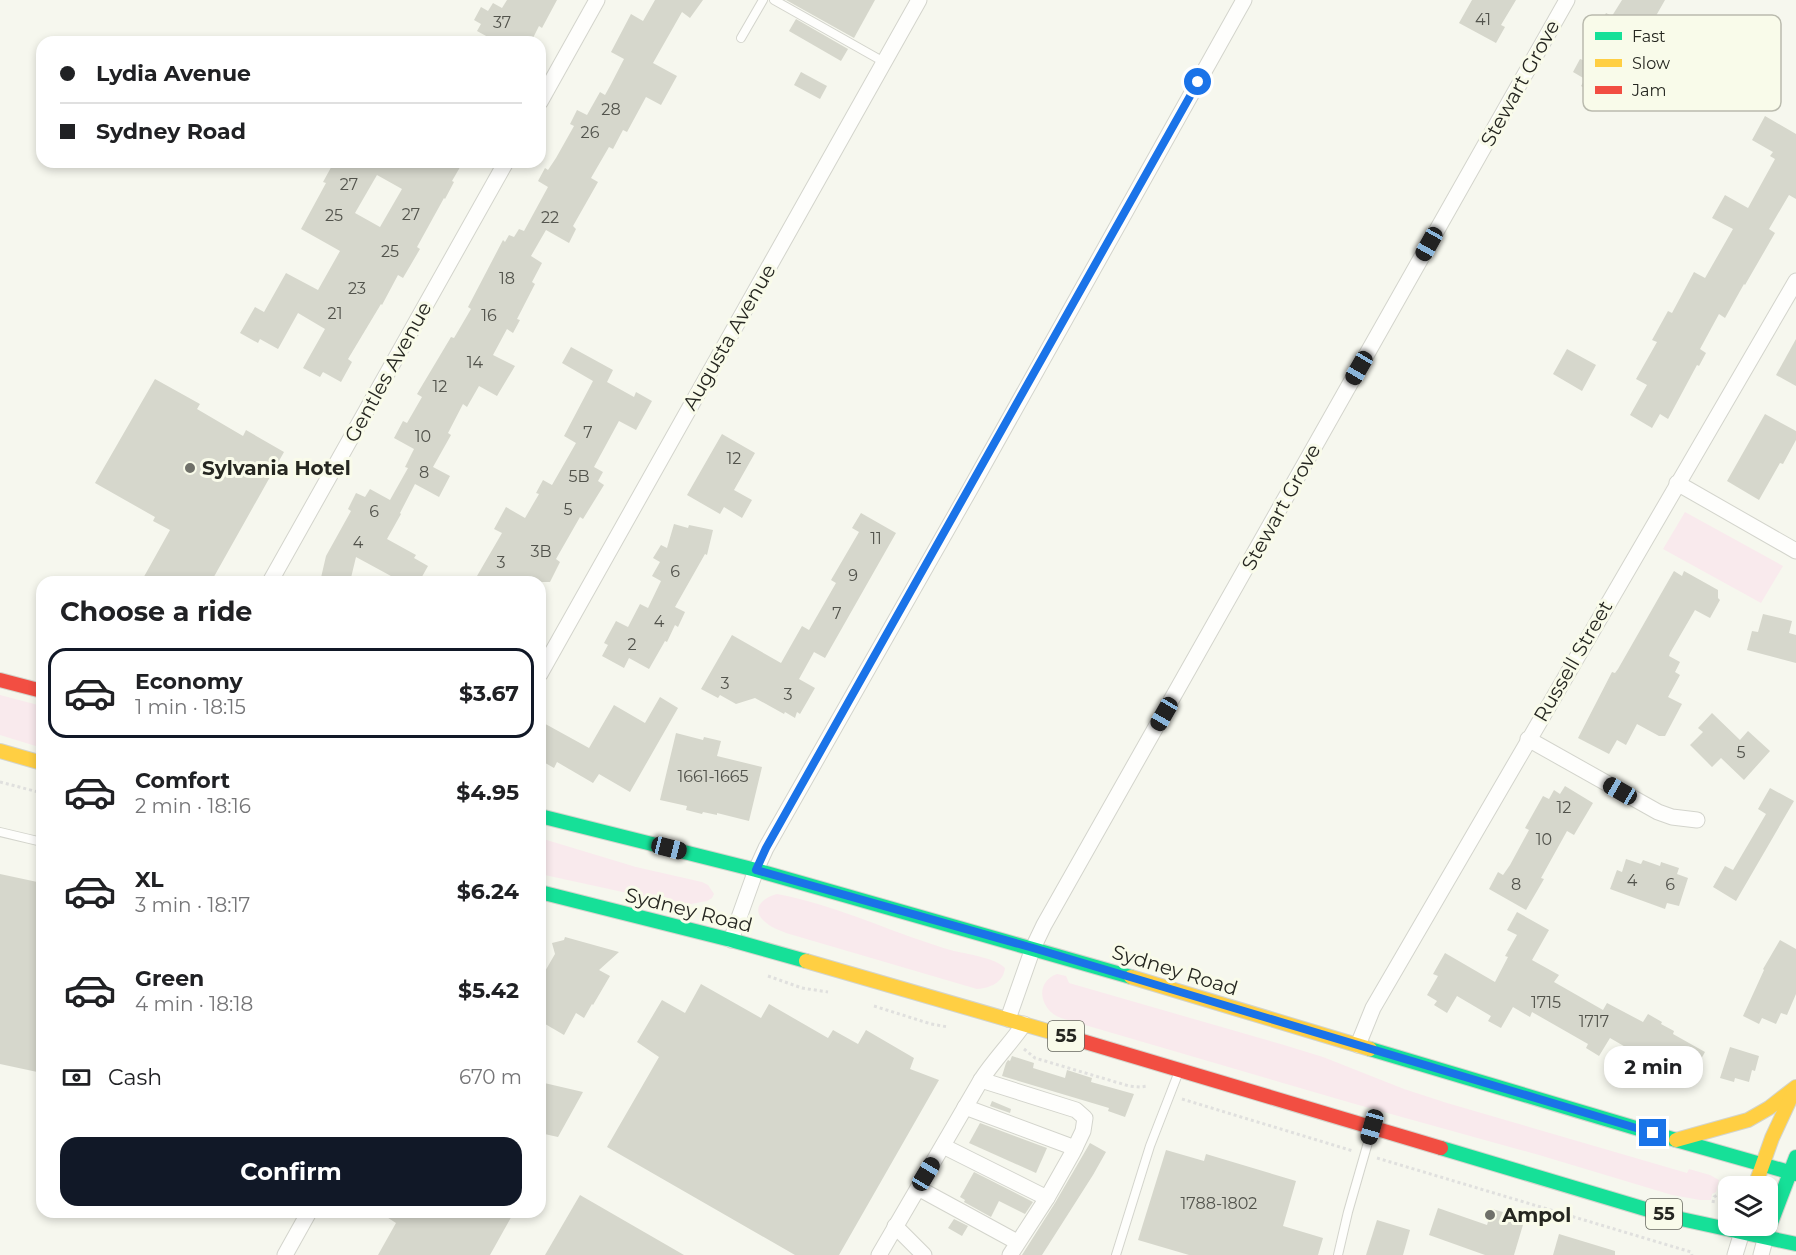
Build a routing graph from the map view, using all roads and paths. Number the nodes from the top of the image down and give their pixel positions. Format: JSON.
{"nodes":[{"id":1,"x":597,"y":0,"type":"edge"},
{"id":2,"x":762,"y":0,"type":"edge"},
{"id":3,"x":774,"y":0,"type":"edge"},
{"id":4,"x":919,"y":0,"type":"edge"},
{"id":5,"x":1244,"y":0,"type":"edge"},
{"id":6,"x":1567,"y":0,"type":"edge"},
{"id":7,"x":741,"y":38,"type":"dead end"},
{"id":8,"x":884,"y":62,"type":"junction"},
{"id":9,"x":546,"y":91,"type":"edge"},
{"id":10,"x":503,"y":168,"type":"edge"},
{"id":11,"x":1794,"y":289,"type":"edge"},
{"id":12,"x":1677,"y":483,"type":"junction"},
{"id":13,"x":1796,"y":551,"type":"edge"},
{"id":14,"x":273,"y":576,"type":"edge"},
{"id":15,"x":546,"y":663,"type":"edge"},
{"id":16,"x":0,"y":680,"type":"edge"},
{"id":17,"x":36,"y":689,"type":"edge"},
{"id":18,"x":1528,"y":739,"type":"junction"},
{"id":19,"x":0,"y":751,"type":"edge"},
{"id":20,"x":36,"y":762,"type":"edge"},
{"id":21,"x":0,"y":782,"type":"edge"},
{"id":22,"x":36,"y":791,"type":"edge"},
{"id":23,"x":546,"y":818,"type":"edge"},
{"id":24,"x":1697,"y":820,"type":"dead end"},
{"id":25,"x":0,"y":832,"type":"edge"},
{"id":26,"x":36,"y":841,"type":"edge"},
{"id":27,"x":756,"y":870,"type":"junction"},
{"id":28,"x":546,"y":894,"type":"edge"},
{"id":29,"x":731,"y":940,"type":"junction"},
{"id":30,"x":1033,"y":948,"type":"junction"},
{"id":31,"x":764,"y":974,"type":"dead end"},
{"id":32,"x":830,"y":992,"type":"dead end"},
{"id":33,"x":871,"y":1004,"type":"dead end"},
{"id":34,"x":1008,"y":1019,"type":"junction"},
{"id":35,"x":1024,"y":1024,"type":"junction"},
{"id":36,"x":951,"y":1027,"type":"dead end"},
{"id":37,"x":1012,"y":1041,"type":"junction"},
{"id":38,"x":1358,"y":1045,"type":"junction"},
{"id":39,"x":1179,"y":1070,"type":"junction"},
{"id":40,"x":981,"y":1080,"type":"junction"},
{"id":41,"x":1796,"y":1087,"type":"edge"},
{"id":42,"x":1170,"y":1094,"type":"junction"},
{"id":43,"x":965,"y":1107,"type":"junction"},
{"id":44,"x":1372,"y":1127,"type":"junction"},
{"id":45,"x":1676,"y":1140,"type":"junction"},
{"id":46,"x":943,"y":1146,"type":"junction"},
{"id":47,"x":1075,"y":1148,"type":"junction"},
{"id":48,"x":1364,"y":1155,"type":"junction"},
{"id":49,"x":1796,"y":1157,"type":"edge"},
{"id":50,"x":1762,"y":1164,"type":"junction"},
{"id":51,"x":1793,"y":1174,"type":"edge"},
{"id":52,"x":1758,"y":1176,"type":"edge"},
{"id":53,"x":918,"y":1188,"type":"junction"},
{"id":54,"x":1047,"y":1198,"type":"junction"},
{"id":55,"x":1778,"y":1208,"type":"edge"},
{"id":56,"x":306,"y":1218,"type":"edge"},
{"id":57,"x":895,"y":1226,"type":"junction"},
{"id":58,"x":1718,"y":1227,"type":"edge"},
{"id":59,"x":1740,"y":1236,"type":"edge"},
{"id":60,"x":1766,"y":1236,"type":"joint"},
{"id":61,"x":1796,"y":1244,"type":"edge"},
{"id":62,"x":1014,"y":1249,"type":"edge"},
{"id":63,"x":285,"y":1255,"type":"edge"},
{"id":64,"x":879,"y":1255,"type":"edge"},
{"id":65,"x":924,"y":1255,"type":"edge"},
{"id":66,"x":1116,"y":1255,"type":"edge"},
{"id":67,"x":1338,"y":1255,"type":"edge"},
{"id":68,"x":1692,"y":1255,"type":"edge"},
{"id":69,"x":1735,"y":1255,"type":"edge"},
{"id":70,"x":1761,"y":1255,"type":"edge"}],
"edges":[{"from":1,"to":9,"type":"street"},
{"from":2,"to":7,"type":"lane"},
{"from":3,"to":8,"type":"lane"},
{"from":4,"to":8,"type":"street","name":"Augusta Avenue"},
{"from":5,"to":27,"type":"street"},
{"from":6,"to":30,"type":"street","name":"Stewart Grove"},
{"from":8,"to":15,"type":"street","name":"Augusta Avenue"},
{"from":10,"to":14,"type":"street","name":"Gentles Avenue"},
{"from":11,"to":12,"type":"street","name":"Russell Street"},
{"from":12,"to":13,"type":"street"},
{"from":12,"to":18,"type":"street","name":"Russell Street"},
{"from":16,"to":17,"type":"main road"},
{"from":18,"to":24,"type":"street"},
{"from":18,"to":38,"type":"street","name":"Russell Street"},
{"from":19,"to":20,"type":"main road"},
{"from":21,"to":22,"type":"path"},
{"from":23,"to":27,"type":"main road","name":"Sydney Road"},
{"from":25,"to":26,"type":"lane"},
{"from":27,"to":29,"type":"street"},
{"from":27,"to":30,"type":"main road","name":"Sydney Road"},
{"from":28,"to":29,"type":"main road","name":"Sydney Road","number":"55"},
{"from":29,"to":34,"type":"main road","name":"Sydney Road","number":"55"},
{"from":30,"to":34,"type":"street","name":"Stewart Grove"},
{"from":30,"to":38,"type":"main road","name":"Sydney Road"},
{"from":31,"to":32,"type":"path"},
{"from":33,"to":36,"type":"path"},
{"from":34,"to":35,"type":"main road","name":"Sydney Road","number":"55"},
{"from":35,"to":37,"type":"street"},
{"from":35,"to":39,"type":"main road","name":"Sydney Road","number":"55"},
{"from":37,"to":40,"type":"street"},
{"from":37,"to":42,"type":"path"},
{"from":38,"to":45,"type":"main road","name":"Sydney Road"},
{"from":39,"to":42,"type":"lane"},
{"from":39,"to":44,"type":"main road","name":"Sydney Road","number":"55"},
{"from":40,"to":43,"type":"street"},
{"from":40,"to":47,"type":"street"},
{"from":41,"to":45,"type":"main road"},
{"from":41,"to":50,"type":"main road"},
{"from":42,"to":48,"type":"path"},
{"from":42,"to":66,"type":"lane"},
{"from":43,"to":46,"type":"street"},
{"from":43,"to":47,"type":"street"},
{"from":44,"to":48,"type":"lane"},
{"from":44,"to":58,"type":"main road","name":"Sydney Road","number":"55"},
{"from":45,"to":50,"type":"main road","name":"Sydney Road"},
{"from":46,"to":53,"type":"street"},
{"from":46,"to":54,"type":"street"},
{"from":47,"to":54,"type":"street"},
{"from":48,"to":67,"type":"lane"},
{"from":48,"to":68,"type":"path"},
{"from":49,"to":51,"type":"main road"},
{"from":50,"to":51,"type":"main road","name":"Sydney Road"},
{"from":50,"to":52,"type":"main road"},
{"from":51,"to":55,"type":"main road"},
{"from":53,"to":57,"type":"street"},
{"from":53,"to":62,"type":"street"},
{"from":54,"to":62,"type":"street"},
{"from":56,"to":63,"type":"street"},
{"from":57,"to":64,"type":"street"},
{"from":57,"to":65,"type":"street"},
{"from":59,"to":69,"type":"street"},
{"from":60,"to":61,"type":"main road","name":"Sydney Road","number":"55"},
{"from":60,"to":70,"type":"street"}]}
